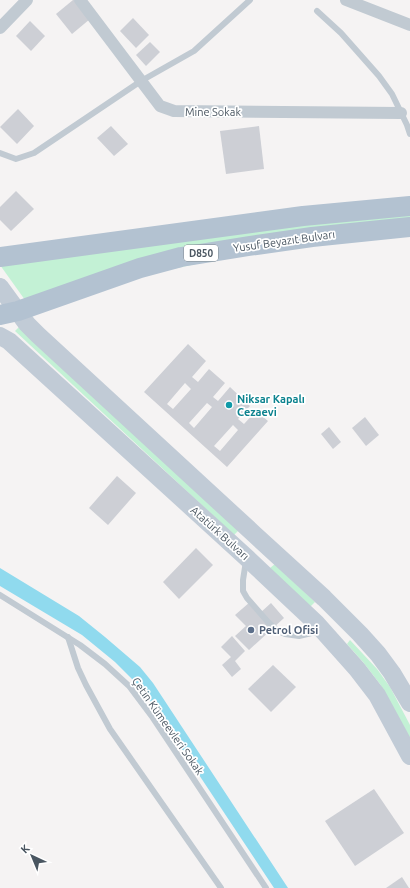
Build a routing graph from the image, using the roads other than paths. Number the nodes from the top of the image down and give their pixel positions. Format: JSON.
{"nodes":[{"id":1,"x":27,"y":0,"type":"edge"},
{"id":2,"x":80,"y":0,"type":"edge"},
{"id":3,"x":250,"y":0,"type":"edge"},
{"id":4,"x":346,"y":0,"type":"edge"},
{"id":5,"x":317,"y":11,"type":"dead end"},
{"id":6,"x":410,"y":25,"type":"edge"},
{"id":7,"x":0,"y":28,"type":"edge"},
{"id":8,"x":141,"y":81,"type":"junction"},
{"id":9,"x":401,"y":113,"type":"junction"},
{"id":10,"x":410,"y":134,"type":"edge"},
{"id":11,"x":0,"y":153,"type":"edge"},
{"id":12,"x":410,"y":206,"type":"edge"},
{"id":13,"x":410,"y":227,"type":"edge"},
{"id":14,"x":0,"y":257,"type":"edge"},
{"id":15,"x":0,"y":287,"type":"edge"},
{"id":16,"x":9,"y":313,"type":"edge"},
{"id":17,"x":0,"y":336,"type":"edge"},
{"id":18,"x":262,"y":542,"type":"junction"},
{"id":19,"x":247,"y":558,"type":"junction"},
{"id":20,"x":0,"y":595,"type":"edge"},
{"id":21,"x":340,"y":614,"type":"junction"},
{"id":22,"x":323,"y":630,"type":"junction"},
{"id":23,"x":68,"y":637,"type":"junction"},
{"id":24,"x":410,"y":703,"type":"edge"},
{"id":25,"x":410,"y":756,"type":"edge"},
{"id":26,"x":221,"y":888,"type":"edge"},
{"id":27,"x":266,"y":888,"type":"edge"}],
"edges":[{"from":1,"to":7,"type":"street"},
{"from":2,"to":8,"type":"street","name":"Mine Sokak"},
{"from":3,"to":8,"type":"lane"},
{"from":4,"to":6,"type":"street"},
{"from":5,"to":9,"type":"lane"},
{"from":8,"to":9,"type":"street","name":"Mine Sokak"},
{"from":8,"to":11,"type":"lane"},
{"from":9,"to":10,"type":"lane"},
{"from":12,"to":14,"type":"main road","name":"Yusuf Beyazıt Bulvarı","number":"D850"},
{"from":13,"to":16,"type":"main road","name":"Yusuf Beyazıt Bulvarı","number":"D850"},
{"from":15,"to":16,"type":"main road","name":"Atatürk Bulvarı"},
{"from":16,"to":18,"type":"main road","name":"Atatürk Bulvarı"},
{"from":17,"to":19,"type":"main road","name":"Atatürk Bulvarı"},
{"from":18,"to":19,"type":"main road"},
{"from":18,"to":21,"type":"main road","name":"Atatürk Bulvarı"},
{"from":19,"to":22,"type":"main road","name":"Atatürk Bulvarı"},
{"from":19,"to":22,"type":"lane"},
{"from":20,"to":23,"type":"lane","name":"Çetin Kümeevleri Sokak"},
{"from":21,"to":22,"type":"main road"},
{"from":21,"to":24,"type":"main road","name":"Atatürk Bulvarı"},
{"from":22,"to":25,"type":"main road","name":"Atatürk Bulvarı"},
{"from":23,"to":26,"type":"lane"},
{"from":23,"to":27,"type":"lane","name":"Çetin Kümeevleri Sokak"}]}
